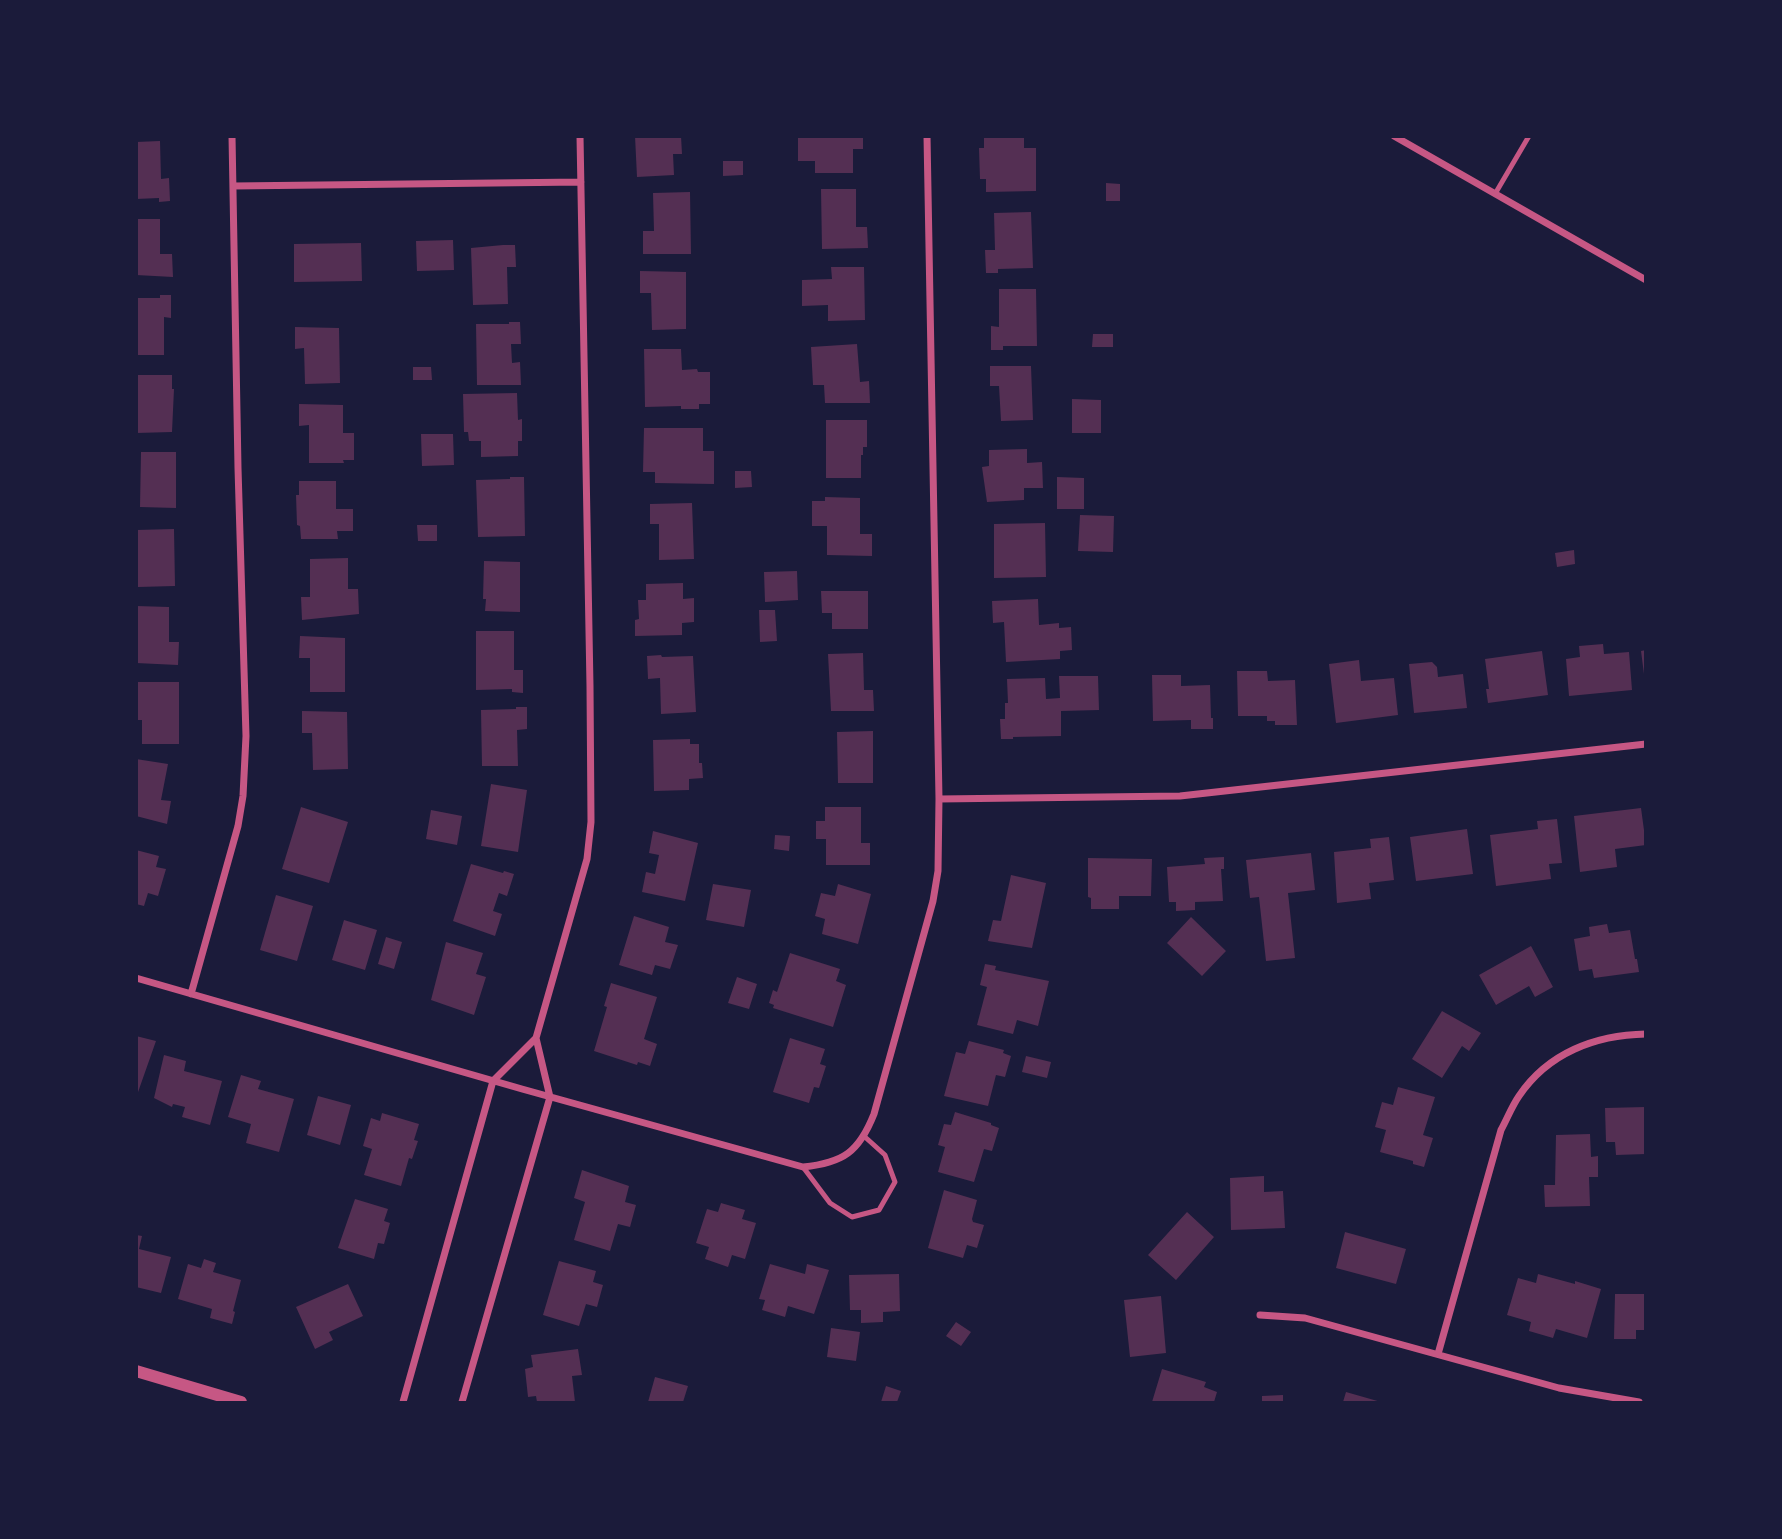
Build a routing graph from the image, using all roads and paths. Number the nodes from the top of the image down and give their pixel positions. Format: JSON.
{"nodes":[{"id":1,"x":232,"y":136,"type":"edge"},
{"id":2,"x":580,"y":136,"type":"edge"},
{"id":3,"x":927,"y":136,"type":"edge"},
{"id":4,"x":1394,"y":136,"type":"edge"},
{"id":5,"x":1529,"y":136,"type":"edge"},
{"id":6,"x":581,"y":182,"type":"junction"},
{"id":7,"x":233,"y":186,"type":"junction"},
{"id":8,"x":1495,"y":194,"type":"junction"},
{"id":9,"x":1646,"y":280,"type":"edge"},
{"id":10,"x":1646,"y":744,"type":"edge"},
{"id":11,"x":939,"y":799,"type":"junction"},
{"id":12,"x":136,"y":978,"type":"edge"},
{"id":13,"x":191,"y":994,"type":"junction"},
{"id":14,"x":1646,"y":1034,"type":"edge"},
{"id":15,"x":536,"y":1038,"type":"junction"},
{"id":16,"x":493,"y":1081,"type":"junction"},
{"id":17,"x":550,"y":1097,"type":"junction"},
{"id":18,"x":865,"y":1137,"type":"junction"},
{"id":19,"x":803,"y":1167,"type":"junction"},
{"id":20,"x":1260,"y":1315,"type":"dead end"},
{"id":21,"x":1438,"y":1354,"type":"junction"},
{"id":22,"x":136,"y":1371,"type":"edge"},
{"id":23,"x":241,"y":1402,"type":"edge"},
{"id":24,"x":403,"y":1402,"type":"edge"},
{"id":25,"x":462,"y":1402,"type":"edge"},
{"id":26,"x":1639,"y":1402,"type":"edge"}],
"edges":[{"from":1,"to":7,"type":"street"},
{"from":2,"to":6,"type":"street"},
{"from":3,"to":11,"type":"street"},
{"from":4,"to":8,"type":"street"},
{"from":5,"to":8,"type":"lane"},
{"from":6,"to":7,"type":"street"},
{"from":6,"to":15,"type":"street"},
{"from":7,"to":13,"type":"street"},
{"from":8,"to":9,"type":"street"},
{"from":10,"to":11,"type":"street"},
{"from":11,"to":18,"type":"street"},
{"from":12,"to":13,"type":"street"},
{"from":13,"to":16,"type":"street"},
{"from":14,"to":21,"type":"street"},
{"from":15,"to":16,"type":"street"},
{"from":15,"to":17,"type":"street"},
{"from":16,"to":17,"type":"street"},
{"from":16,"to":24,"type":"street"},
{"from":17,"to":19,"type":"street"},
{"from":17,"to":25,"type":"street"},
{"from":18,"to":19,"type":"street"},
{"from":18,"to":19,"type":"lane"},
{"from":20,"to":21,"type":"street"},
{"from":21,"to":26,"type":"street"},
{"from":22,"to":23,"type":"street"}]}
